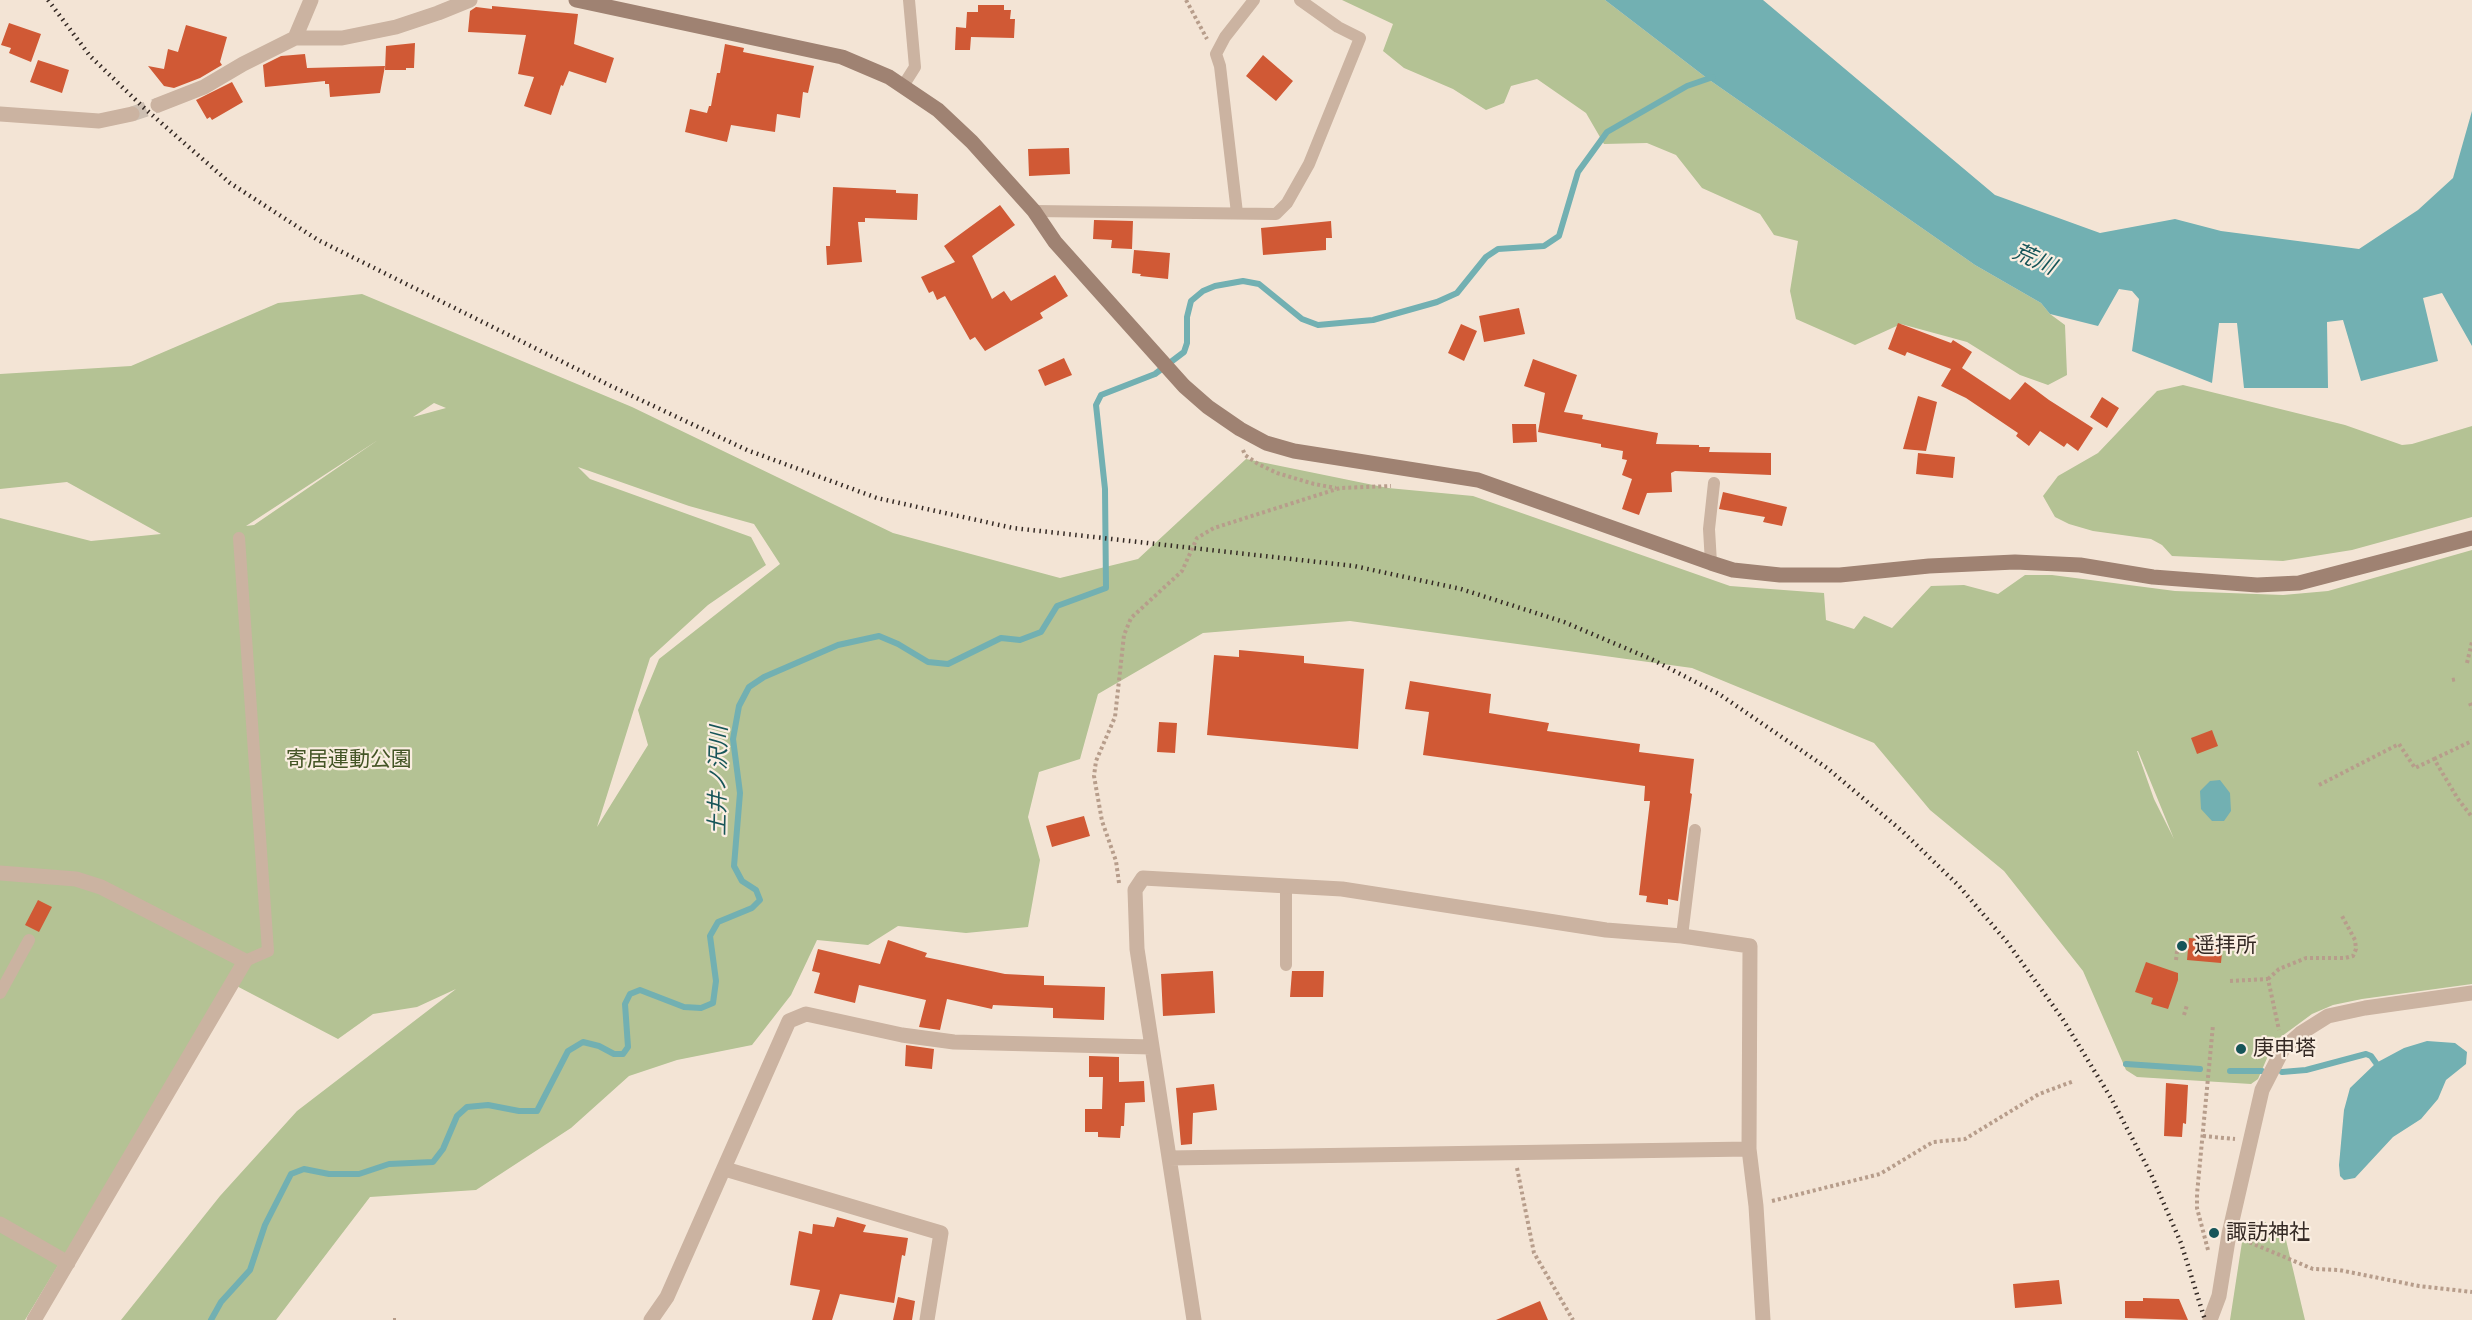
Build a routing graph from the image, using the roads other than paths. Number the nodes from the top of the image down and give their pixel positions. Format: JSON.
{"nodes":[{"id":1,"x":311,"y":0,"type":"edge"},
{"id":2,"x":470,"y":0,"type":"edge"},
{"id":3,"x":576,"y":0,"type":"edge"},
{"id":4,"x":909,"y":0,"type":"edge"},
{"id":5,"x":1254,"y":0,"type":"edge"},
{"id":6,"x":1300,"y":0,"type":"edge"},
{"id":7,"x":295,"y":38,"type":"junction"},
{"id":8,"x":903,"y":86,"type":"junction"},
{"id":9,"x":158,"y":105,"type":"tunnel mouth"},
{"id":10,"x":0,"y":114,"type":"edge"},
{"id":11,"x":132,"y":114,"type":"tunnel mouth"},
{"id":12,"x":1034,"y":211,"type":"junction"},
{"id":13,"x":1237,"y":213,"type":"junction"},
{"id":14,"x":1714,"y":483,"type":"dead end"},
{"id":15,"x":239,"y":538,"type":"dead end"},
{"id":16,"x":2472,"y":538,"type":"edge"},
{"id":17,"x":1711,"y":563,"type":"junction"},
{"id":18,"x":1695,"y":830,"type":"dead end"},
{"id":19,"x":0,"y":873,"type":"edge"},
{"id":20,"x":1287,"y":886,"type":"junction"},
{"id":21,"x":1682,"y":936,"type":"junction"},
{"id":22,"x":29,"y":940,"type":"dead end"},
{"id":23,"x":245,"y":961,"type":"junction"},
{"id":24,"x":1286,"y":965,"type":"dead end"},
{"id":25,"x":0,"y":993,"type":"edge"},
{"id":26,"x":2472,"y":993,"type":"edge"},
{"id":27,"x":1151,"y":1047,"type":"junction"},
{"id":28,"x":1749,"y":1149,"type":"junction"},
{"id":29,"x":1169,"y":1158,"type":"junction"},
{"id":30,"x":725,"y":1169,"type":"junction"},
{"id":31,"x":0,"y":1224,"type":"edge"},
{"id":32,"x":68,"y":1263,"type":"junction"},
{"id":33,"x":34,"y":1320,"type":"edge"},
{"id":34,"x":651,"y":1320,"type":"edge"},
{"id":35,"x":927,"y":1320,"type":"edge"},
{"id":36,"x":1194,"y":1320,"type":"edge"},
{"id":37,"x":1763,"y":1320,"type":"edge"},
{"id":38,"x":2210,"y":1320,"type":"edge"}],
"edges":[{"from":1,"to":7,"type":"street"},
{"from":2,"to":7,"type":"street"},
{"from":3,"to":8,"type":"street"},
{"from":4,"to":8,"type":"lane"},
{"from":5,"to":13,"type":"lane"},
{"from":6,"to":13,"type":"lane"},
{"from":7,"to":9,"type":"street"},
{"from":8,"to":12,"type":"street"},
{"from":10,"to":11,"type":"street"},
{"from":12,"to":13,"type":"lane"},
{"from":12,"to":17,"type":"street"},
{"from":14,"to":17,"type":"lane"},
{"from":15,"to":23,"type":"lane"},
{"from":16,"to":17,"type":"street"},
{"from":18,"to":21,"type":"lane"},
{"from":19,"to":23,"type":"street"},
{"from":20,"to":21,"type":"street"},
{"from":20,"to":24,"type":"lane"},
{"from":20,"to":27,"type":"street"},
{"from":21,"to":28,"type":"street"},
{"from":22,"to":25,"type":"lane"},
{"from":23,"to":32,"type":"street"},
{"from":26,"to":38,"type":"street"},
{"from":27,"to":29,"type":"street"},
{"from":27,"to":30,"type":"street"},
{"from":28,"to":29,"type":"street"},
{"from":28,"to":37,"type":"street"},
{"from":29,"to":36,"type":"street"},
{"from":30,"to":34,"type":"street"},
{"from":30,"to":35,"type":"street"},
{"from":31,"to":32,"type":"street"},
{"from":32,"to":33,"type":"street"}]}
